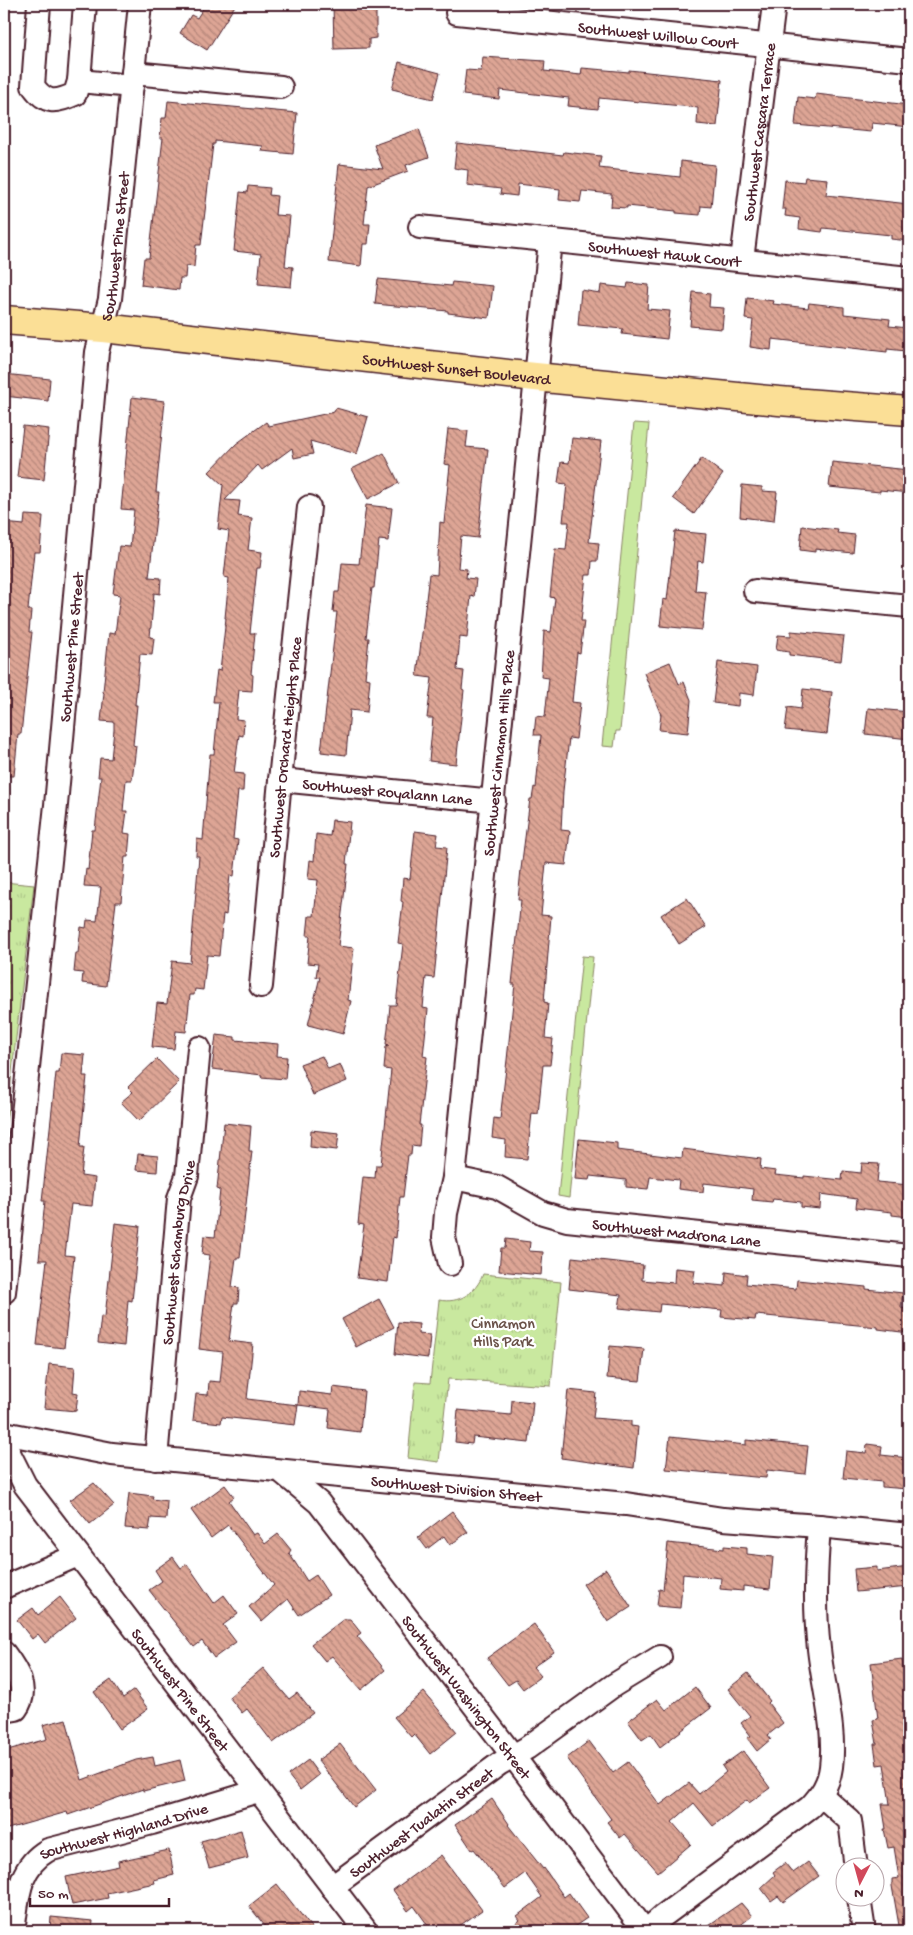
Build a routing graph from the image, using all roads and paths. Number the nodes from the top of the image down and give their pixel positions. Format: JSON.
{"nodes":[{"id":1,"x":39,"y":4,"type":"edge"},
{"id":2,"x":85,"y":4,"type":"edge"},
{"id":3,"x":140,"y":4,"type":"edge"},
{"id":4,"x":774,"y":4,"type":"edge"},
{"id":5,"x":456,"y":13,"type":"dead end"},
{"id":6,"x":770,"y":46,"type":"junction"},
{"id":7,"x":909,"y":60,"type":"edge"},
{"id":8,"x":132,"y":79,"type":"junction"},
{"id":9,"x":79,"y":80,"type":"junction"},
{"id":10,"x":281,"y":87,"type":"dead end"},
{"id":11,"x":420,"y":227,"type":"dead end"},
{"id":12,"x":550,"y":241,"type":"junction"},
{"id":13,"x":742,"y":260,"type":"junction"},
{"id":14,"x":909,"y":278,"type":"edge"},
{"id":15,"x":4,"y":320,"type":"edge"},
{"id":16,"x":103,"y":328,"type":"junction"},
{"id":17,"x":535,"y":377,"type":"junction"},
{"id":18,"x":909,"y":410,"type":"edge"},
{"id":19,"x":309,"y":507,"type":"dead end"},
{"id":20,"x":755,"y":591,"type":"dead end"},
{"id":21,"x":909,"y":606,"type":"edge"},
{"id":22,"x":280,"y":780,"type":"junction"},
{"id":23,"x":494,"y":801,"type":"junction"},
{"id":24,"x":261,"y":986,"type":"dead end"},
{"id":25,"x":199,"y":1048,"type":"dead end"},
{"id":26,"x":454,"y":1178,"type":"junction"},
{"id":27,"x":909,"y":1256,"type":"edge"},
{"id":28,"x":450,"y":1264,"type":"dead end"},
{"id":29,"x":4,"y":1292,"type":"edge"},
{"id":30,"x":4,"y":1434,"type":"edge"},
{"id":31,"x":4,"y":1443,"type":"edge"},
{"id":32,"x":156,"y":1459,"type":"junction"},
{"id":33,"x":282,"y":1472,"type":"junction"},
{"id":34,"x":819,"y":1526,"type":"junction"},
{"id":35,"x":909,"y":1535,"type":"edge"},
{"id":36,"x":78,"y":1555,"type":"junction"},
{"id":37,"x":4,"y":1587,"type":"edge"},
{"id":38,"x":4,"y":1653,"type":"edge"},
{"id":39,"x":660,"y":1657,"type":"dead end"},
{"id":40,"x":4,"y":1712,"type":"edge"},
{"id":41,"x":513,"y":1756,"type":"junction"},
{"id":42,"x":258,"y":1791,"type":"junction"},
{"id":43,"x":821,"y":1795,"type":"junction"},
{"id":44,"x":855,"y":1858,"type":"edge"},
{"id":45,"x":332,"y":1887,"type":"junction"},
{"id":46,"x":861,"y":1908,"type":"edge"},
{"id":47,"x":13,"y":1931,"type":"edge"},
{"id":48,"x":366,"y":1931,"type":"edge"},
{"id":49,"x":645,"y":1931,"type":"edge"},
{"id":50,"x":864,"y":1931,"type":"edge"}],
"edges":[{"from":1,"to":9,"type":"street"},
{"from":2,"to":9,"type":"street"},
{"from":3,"to":8,"type":"street","name":"Southwest Pine Street"},
{"from":4,"to":6,"type":"street","name":"Southwest Cascara Terrace"},
{"from":5,"to":6,"type":"street","name":"Southwest Willow Court"},
{"from":6,"to":7,"type":"street","name":"Southwest Willow Court"},
{"from":6,"to":13,"type":"street","name":"Southwest Cascara Terrace"},
{"from":8,"to":9,"type":"street"},
{"from":8,"to":10,"type":"street"},
{"from":8,"to":16,"type":"street","name":"Southwest Pine Street"},
{"from":11,"to":12,"type":"street","name":"Southwest Hawk Court"},
{"from":12,"to":13,"type":"street","name":"Southwest Hawk Court"},
{"from":12,"to":17,"type":"street","name":"Southwest Cinnamon Hills Place"},
{"from":13,"to":14,"type":"street","name":"Southwest Hawk Court"},
{"from":15,"to":16,"type":"main road","name":"Southwest Sunset Boulevard"},
{"from":16,"to":17,"type":"main road","name":"Southwest Sunset Boulevard"},
{"from":16,"to":29,"type":"street","name":"Southwest Pine Street"},
{"from":17,"to":18,"type":"main road","name":"Southwest Sunset Boulevard"},
{"from":17,"to":23,"type":"street","name":"Southwest Cinnamon Hills Place"},
{"from":19,"to":22,"type":"street","name":"Southwest Orchard Heights Place"},
{"from":20,"to":21,"type":"street"},
{"from":22,"to":23,"type":"street","name":"Southwest Royalann Lane"},
{"from":22,"to":24,"type":"street","name":"Southwest Orchard Heights Place"},
{"from":23,"to":26,"type":"street","name":"Southwest Cinnamon Hills Place"},
{"from":25,"to":32,"type":"street","name":"Southwest Schamburg Drive"},
{"from":26,"to":27,"type":"street","name":"Southwest Madrona Lane"},
{"from":26,"to":28,"type":"street","name":"Southwest Cinnamon Hills Place"},
{"from":30,"to":32,"type":"street","name":"Southwest Division Street"},
{"from":31,"to":36,"type":"street","name":"Southwest Pine Street"},
{"from":32,"to":33,"type":"street","name":"Southwest Division Street"},
{"from":33,"to":34,"type":"street","name":"Southwest Division Street"},
{"from":33,"to":41,"type":"street","name":"Southwest Washington Street"},
{"from":34,"to":35,"type":"street","name":"Southwest Division Street"},
{"from":34,"to":43,"type":"street"},
{"from":36,"to":37,"type":"street"},
{"from":36,"to":42,"type":"street","name":"Southwest Pine Street"},
{"from":38,"to":40,"type":"street"},
{"from":39,"to":41,"type":"street","name":"Southwest Tualatin Street"},
{"from":41,"to":45,"type":"street","name":"Southwest Tualatin Street"},
{"from":41,"to":49,"type":"street","name":"Southwest Washington Street"},
{"from":42,"to":45,"type":"street","name":"Southwest Pine Street"},
{"from":42,"to":47,"type":"street","name":"Southwest Highland Drive"},
{"from":43,"to":44,"type":"street"},
{"from":43,"to":49,"type":"street"},
{"from":45,"to":48,"type":"street","name":"Southwest Pine Street"},
{"from":46,"to":50,"type":"street"}]}
